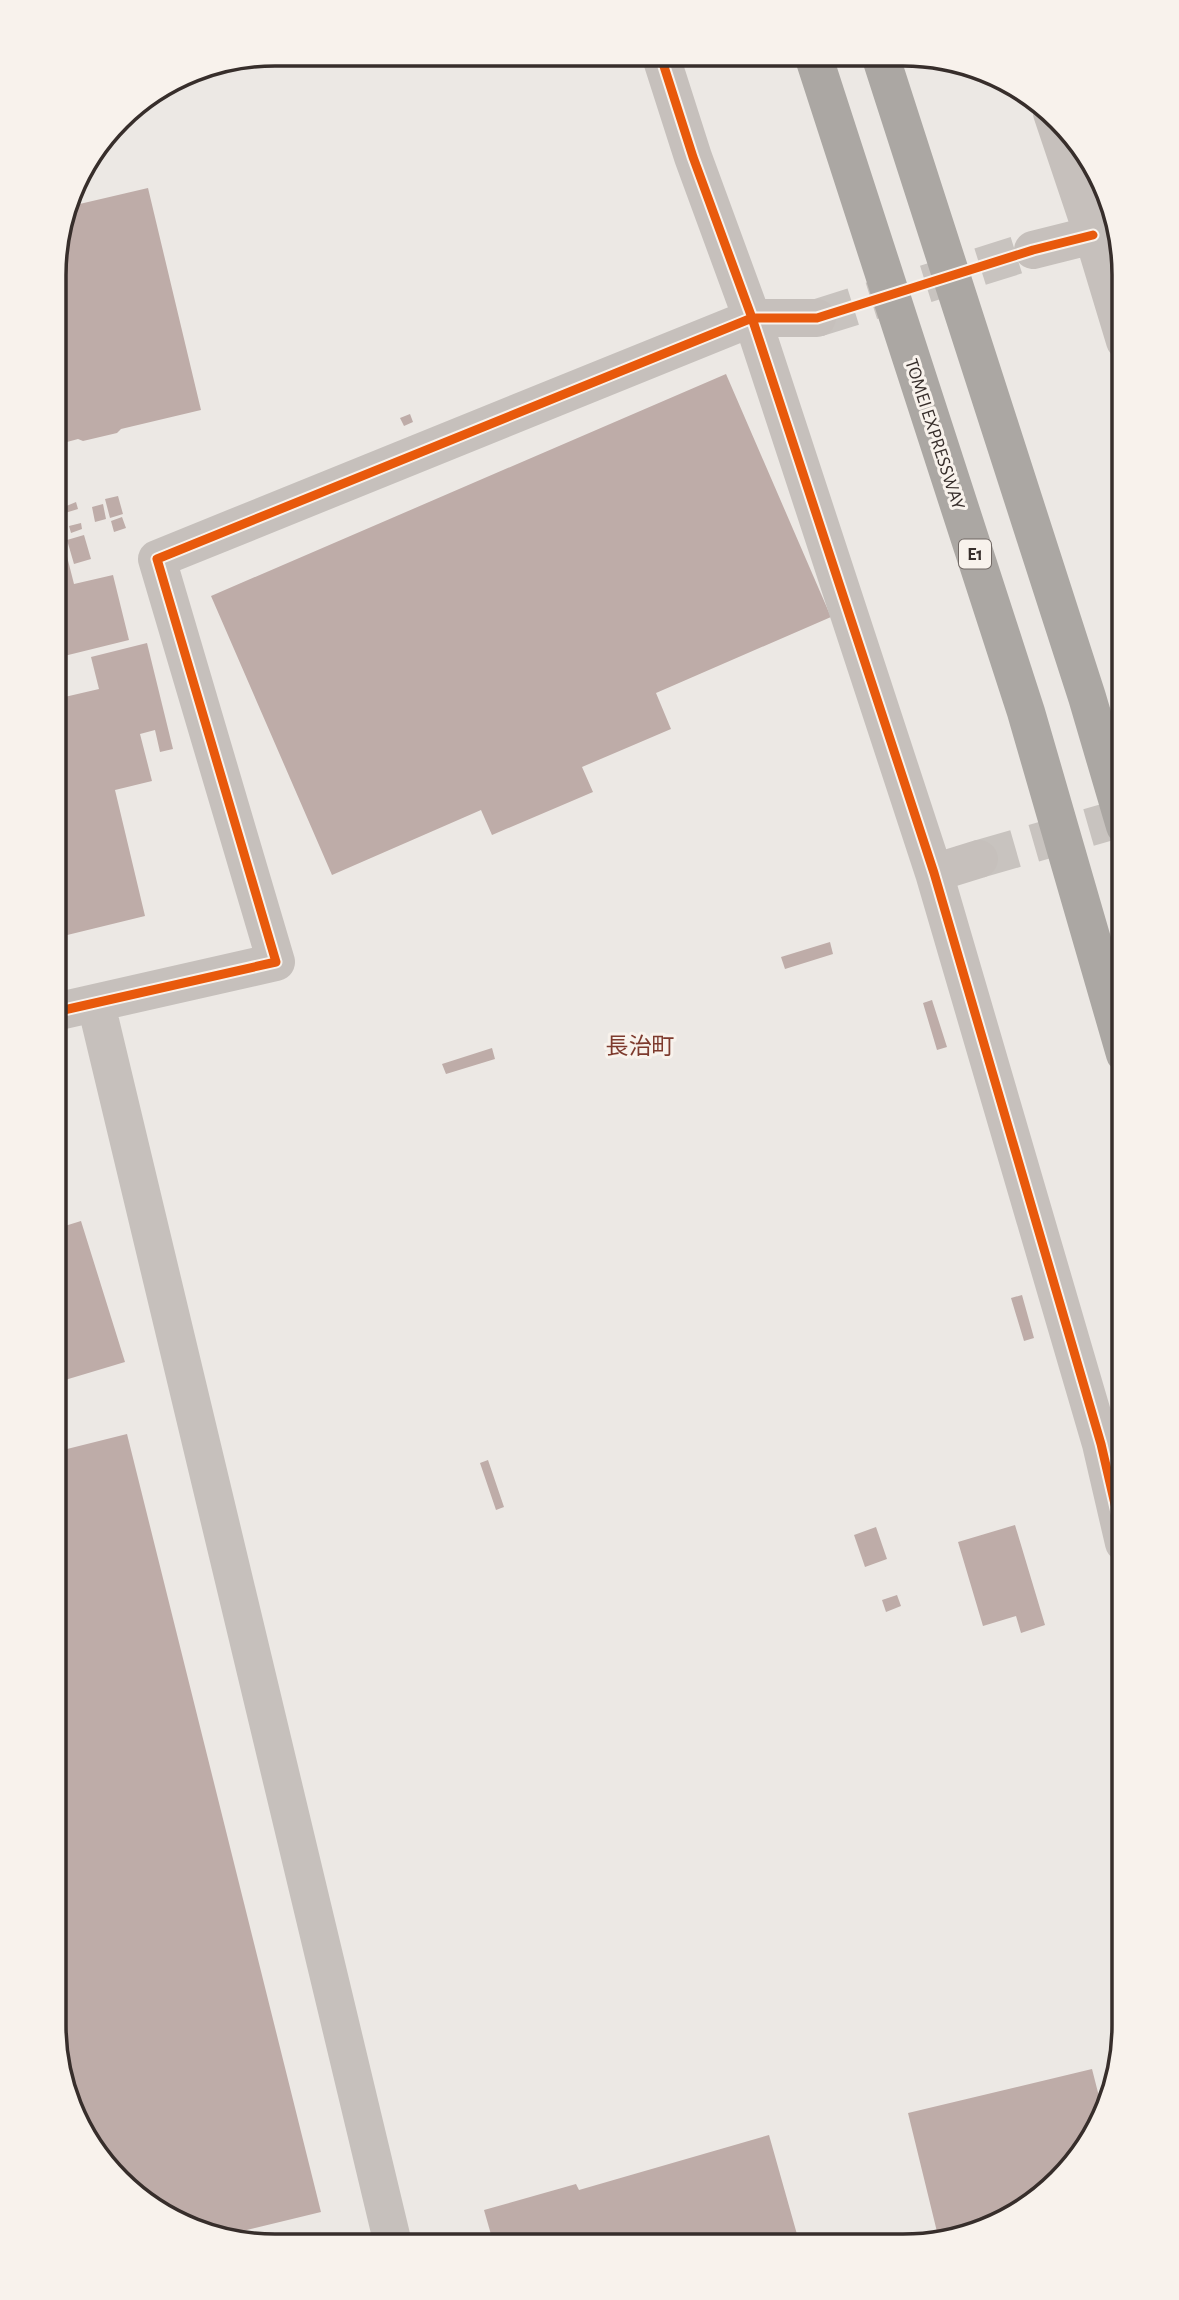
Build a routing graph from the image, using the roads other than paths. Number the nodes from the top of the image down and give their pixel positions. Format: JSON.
{"nodes":[{"id":1,"x":664,"y":66,"type":"edge"},
{"id":2,"x":817,"y":66,"type":"edge"},
{"id":3,"x":884,"y":66,"type":"edge"},
{"id":4,"x":1060,"y":137,"type":"edge"},
{"id":5,"x":1093,"y":235,"type":"junction"},
{"id":6,"x":1033,"y":250,"type":"tunnel mouth"},
{"id":7,"x":1112,"y":298,"type":"edge"},
{"id":8,"x":752,"y":318,"type":"junction"},
{"id":9,"x":817,"y":318,"type":"tunnel mouth"},
{"id":10,"x":1112,"y":782,"type":"edge"},
{"id":11,"x":979,"y":859,"type":"tunnel mouth"},
{"id":12,"x":934,"y":873,"type":"junction"},
{"id":13,"x":96,"y":1004,"type":"junction"},
{"id":14,"x":1112,"y":1009,"type":"edge"},
{"id":15,"x":67,"y":1010,"type":"edge"},
{"id":16,"x":1112,"y":1438,"type":"edge"},
{"id":17,"x":391,"y":2234,"type":"edge"}],
"edges":[{"from":1,"to":8,"type":"street"},
{"from":2,"to":14,"type":"highway","name":"TOMEI EXPRESSWAY","number":"E1"},
{"from":3,"to":10,"type":"highway"},
{"from":4,"to":5,"type":"street"},
{"from":5,"to":6,"type":"street"},
{"from":5,"to":7,"type":"street"},
{"from":8,"to":9,"type":"street"},
{"from":8,"to":12,"type":"street"},
{"from":8,"to":13,"type":"street"},
{"from":11,"to":12,"type":"street"},
{"from":12,"to":16,"type":"street"},
{"from":13,"to":15,"type":"street"},
{"from":13,"to":17,"type":"street"}]}
